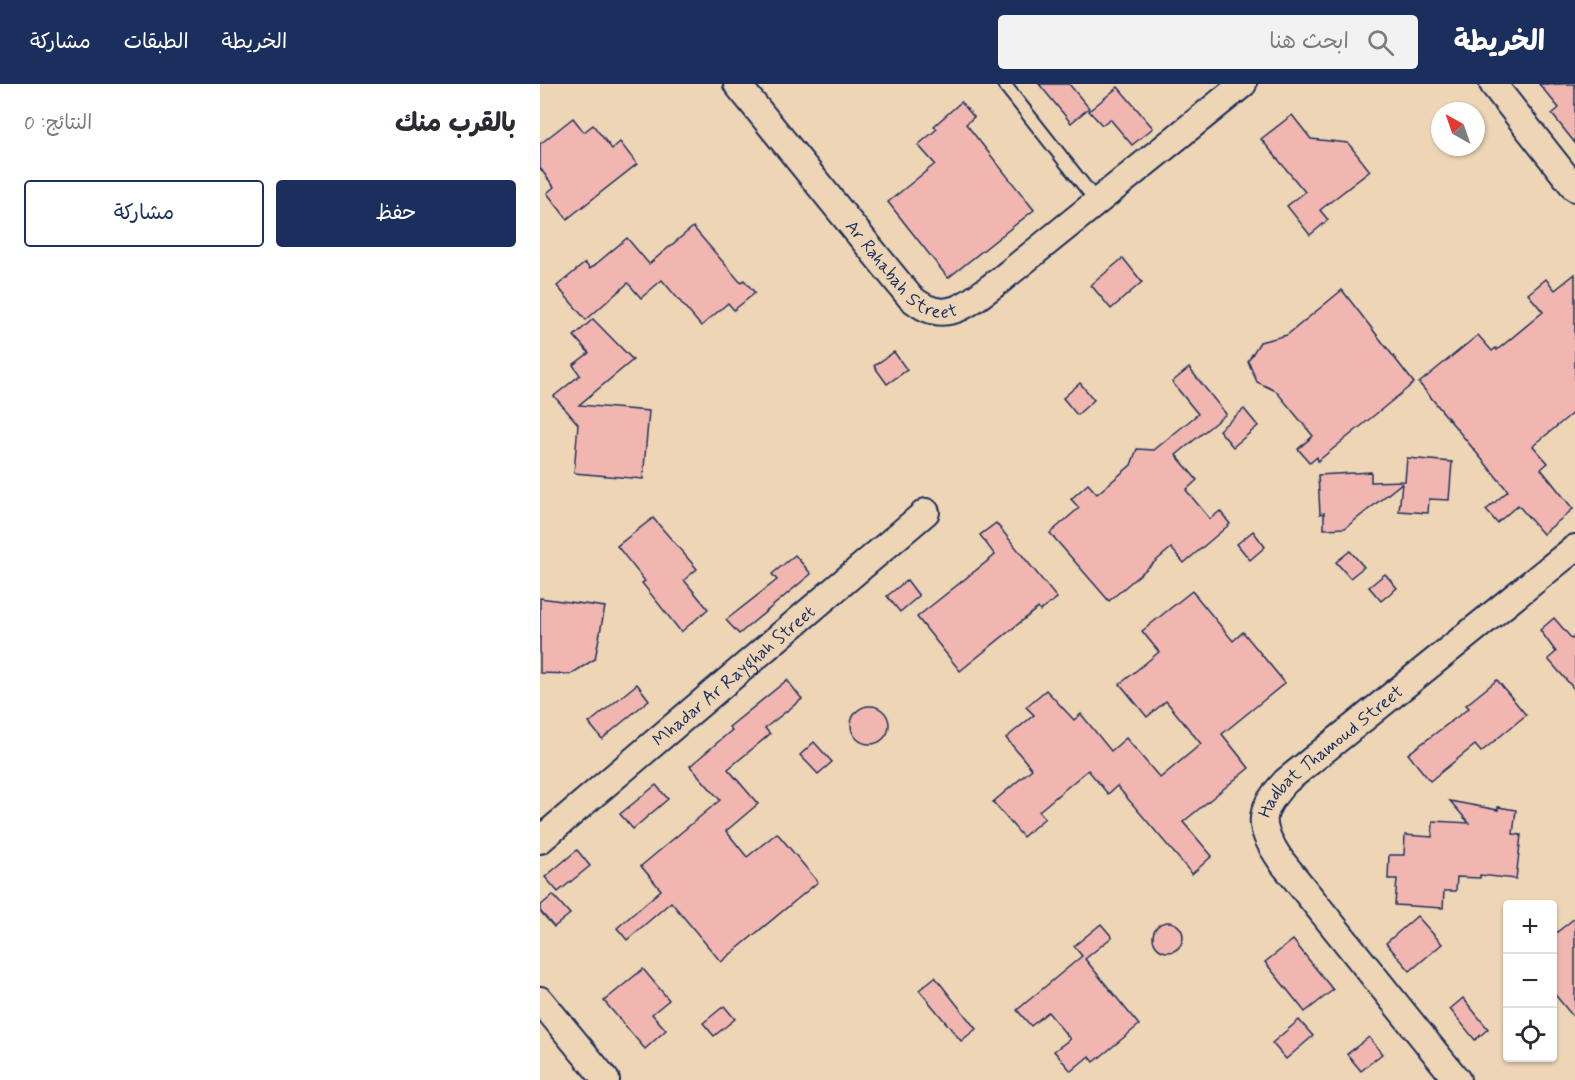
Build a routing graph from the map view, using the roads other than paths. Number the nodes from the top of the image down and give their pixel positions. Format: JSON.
{"nodes":[{"id":1,"x":737,"y":84,"type":"edge"},
{"id":2,"x":1004,"y":84,"type":"edge"},
{"id":3,"x":1244,"y":84,"type":"edge"},
{"id":4,"x":1492,"y":84,"type":"edge"},
{"id":5,"x":1575,"y":188,"type":"edge"},
{"id":6,"x":1097,"y":202,"type":"junction"},
{"id":7,"x":926,"y":512,"type":"dead end"},
{"id":8,"x":1575,"y":548,"type":"edge"},
{"id":9,"x":540,"y":840,"type":"edge"},
{"id":10,"x":540,"y":1000,"type":"edge"},
{"id":11,"x":606,"y":1080,"type":"edge"},
{"id":12,"x":1457,"y":1080,"type":"edge"}],
"edges":[{"from":1,"to":6,"type":"street","name":"Ar Rahabah Street"},
{"from":2,"to":6,"type":"lane"},
{"from":3,"to":6,"type":"street","name":"Ar Rahabah Street"},
{"from":4,"to":5,"type":"street"},
{"from":7,"to":9,"type":"street","name":"Mhadar Ar Rayghah Street"},
{"from":8,"to":12,"type":"street","name":"Hadbat Thamoud Street"},
{"from":10,"to":11,"type":"street"}]}
